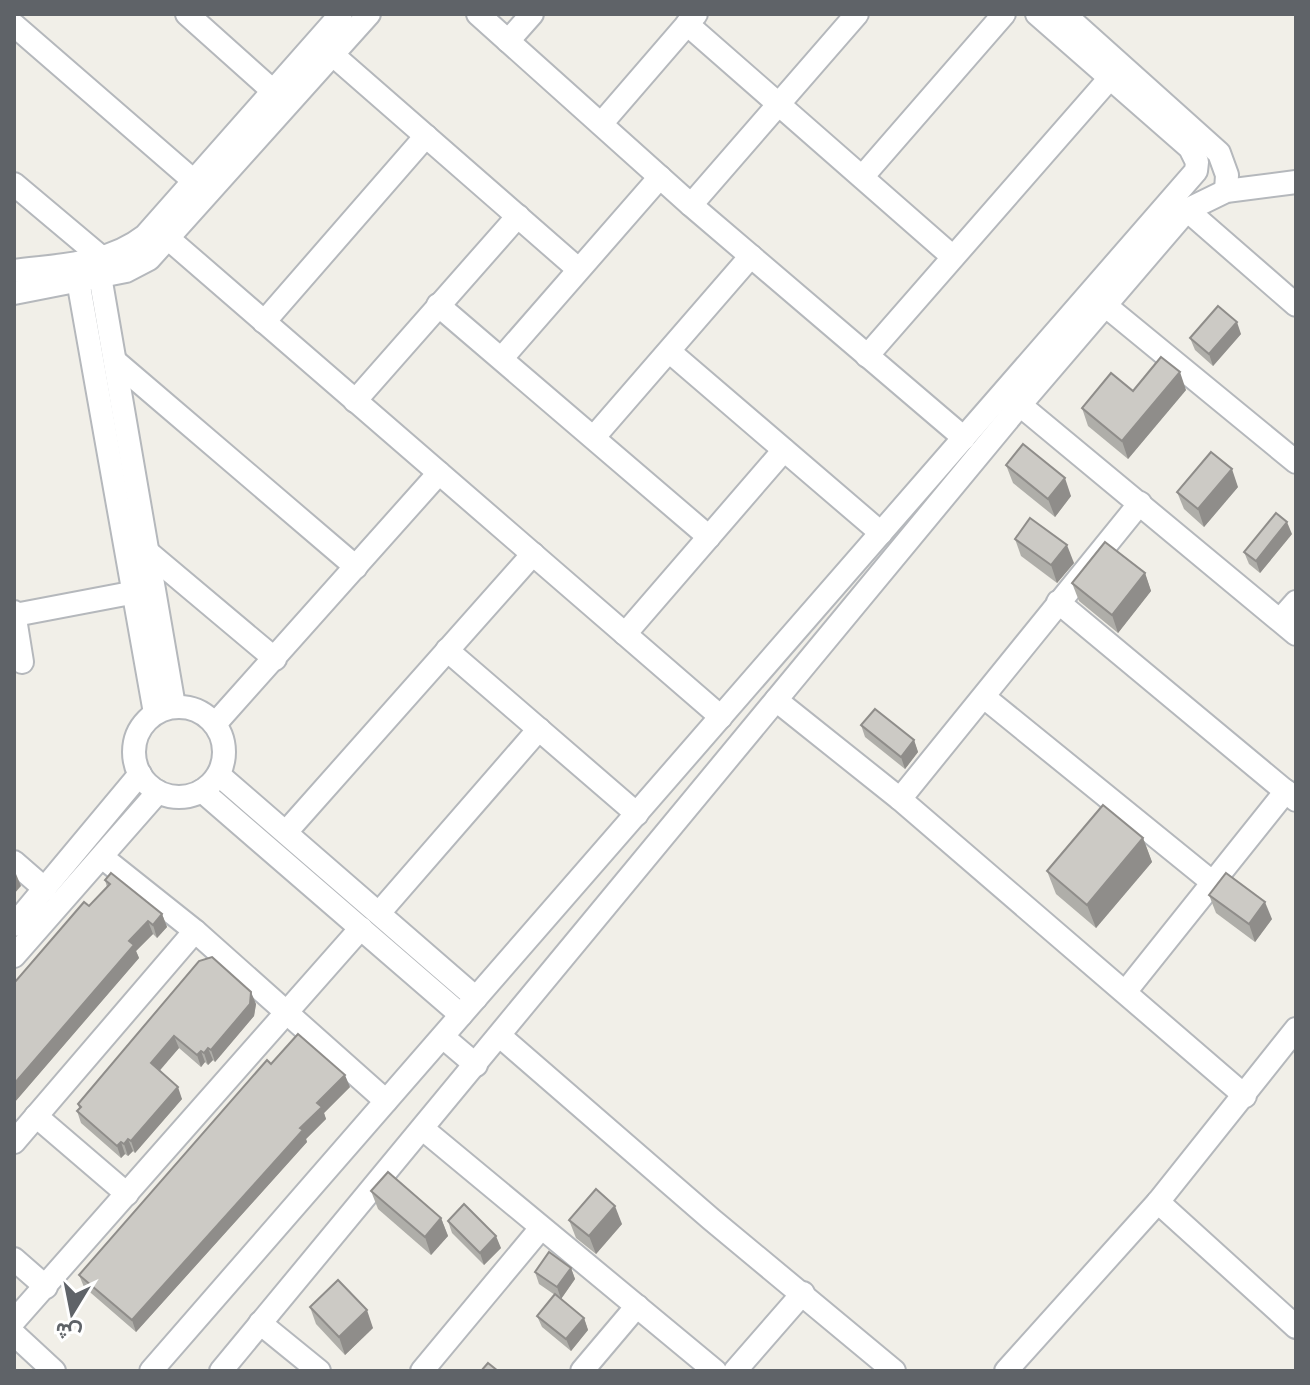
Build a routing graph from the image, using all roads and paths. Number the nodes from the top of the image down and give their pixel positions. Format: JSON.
{"nodes":[{"id":1,"x":187,"y":14,"type":"edge"},
{"id":2,"x":341,"y":14,"type":"edge"},
{"id":3,"x":369,"y":14,"type":"edge"},
{"id":4,"x":478,"y":14,"type":"edge"},
{"id":5,"x":532,"y":14,"type":"edge"},
{"id":6,"x":857,"y":14,"type":"edge"},
{"id":7,"x":1004,"y":14,"type":"edge"},
{"id":8,"x":1037,"y":14,"type":"edge"},
{"id":9,"x":1064,"y":14,"type":"edge"},
{"id":10,"x":692,"y":19,"type":"edge"},
{"id":11,"x":14,"y":25,"type":"edge"},
{"id":12,"x":508,"y":41,"type":"junction"},
{"id":13,"x":333,"y":55,"type":"junction"},
{"id":14,"x":1110,"y":78,"type":"junction"},
{"id":15,"x":273,"y":91,"type":"junction"},
{"id":16,"x":779,"y":104,"type":"junction"},
{"id":17,"x":601,"y":124,"type":"junction"},
{"id":18,"x":426,"y":136,"type":"junction"},
{"id":19,"x":863,"y":176,"type":"junction"},
{"id":20,"x":660,"y":177,"type":"junction"},
{"id":21,"x":195,"y":182,"type":"junction"},
{"id":22,"x":1296,"y":182,"type":"edge"},
{"id":23,"x":14,"y":184,"type":"edge"},
{"id":24,"x":1226,"y":191,"type":"junction"},
{"id":25,"x":691,"y":205,"type":"junction"},
{"id":26,"x":1187,"y":210,"type":"junction"},
{"id":27,"x":518,"y":216,"type":"junction"},
{"id":28,"x":170,"y":240,"type":"junction"},
{"id":29,"x":751,"y":256,"type":"junction"},
{"id":30,"x":953,"y":257,"type":"junction"},
{"id":31,"x":101,"y":267,"type":"junction"},
{"id":32,"x":578,"y":269,"type":"junction"},
{"id":33,"x":14,"y":271,"type":"edge"},
{"id":34,"x":78,"y":280,"type":"junction"},
{"id":35,"x":14,"y":293,"type":"edge"},
{"id":36,"x":438,"y":305,"type":"junction"},
{"id":37,"x":1296,"y":305,"type":"edge"},
{"id":38,"x":1106,"y":306,"type":"junction"},
{"id":39,"x":264,"y":322,"type":"junction"},
{"id":40,"x":670,"y":352,"type":"junction"},
{"id":41,"x":867,"y":356,"type":"junction"},
{"id":42,"x":502,"y":358,"type":"junction"},
{"id":43,"x":115,"y":361,"type":"junction"},
{"id":44,"x":355,"y":401,"type":"junction"},
{"id":45,"x":1020,"y":405,"type":"junction"},
{"id":46,"x":594,"y":437,"type":"junction"},
{"id":47,"x":964,"y":438,"type":"junction"},
{"id":48,"x":784,"y":450,"type":"junction"},
{"id":49,"x":1296,"y":462,"type":"edge"},
{"id":50,"x":439,"y":473,"type":"junction"},
{"id":51,"x":1140,"y":503,"type":"junction"},
{"id":52,"x":881,"y":533,"type":"junction"},
{"id":53,"x":709,"y":537,"type":"junction"},
{"id":54,"x":150,"y":554,"type":"junction"},
{"id":55,"x":533,"y":554,"type":"junction"},
{"id":56,"x":356,"y":567,"type":"junction"},
{"id":57,"x":136,"y":592,"type":"junction"},
{"id":58,"x":1058,"y":602,"type":"junction"},
{"id":59,"x":1296,"y":602,"type":"edge"},
{"id":60,"x":14,"y":614,"type":"edge"},
{"id":61,"x":1288,"y":627,"type":"edge"},
{"id":62,"x":625,"y":634,"type":"junction"},
{"id":63,"x":447,"y":650,"type":"junction"},
{"id":64,"x":275,"y":659,"type":"junction"},
{"id":65,"x":22,"y":662,"type":"dead end"},
{"id":66,"x":984,"y":697,"type":"junction"},
{"id":67,"x":776,"y":700,"type":"junction"},
{"id":68,"x":165,"y":710,"type":"junction"},
{"id":69,"x":721,"y":717,"type":"junction"},
{"id":70,"x":215,"y":724,"type":"junction"},
{"id":71,"x":539,"y":729,"type":"junction"},
{"id":72,"x":140,"y":774,"type":"junction"},
{"id":73,"x":219,"y":775,"type":"junction"},
{"id":74,"x":202,"y":791,"type":"junction"},
{"id":75,"x":158,"y":792,"type":"junction"},
{"id":76,"x":1291,"y":795,"type":"edge"},
{"id":77,"x":900,"y":799,"type":"junction"},
{"id":78,"x":637,"y":814,"type":"junction"},
{"id":79,"x":287,"y":831,"type":"junction"},
{"id":80,"x":102,"y":857,"type":"junction"},
{"id":81,"x":14,"y":862,"type":"edge"},
{"id":82,"x":1212,"y":882,"type":"junction"},
{"id":83,"x":45,"y":889,"type":"junction"},
{"id":84,"x":379,"y":913,"type":"junction"},
{"id":85,"x":14,"y":925,"type":"edge"},
{"id":86,"x":361,"y":928,"type":"junction"},
{"id":87,"x":195,"y":931,"type":"junction"},
{"id":88,"x":14,"y":956,"type":"edge"},
{"id":89,"x":1126,"y":991,"type":"junction"},
{"id":90,"x":476,"y":998,"type":"junction"},
{"id":91,"x":287,"y":1011,"type":"junction"},
{"id":92,"x":461,"y":1015,"type":"junction"},
{"id":93,"x":1296,"y":1029,"type":"edge"},
{"id":94,"x":500,"y":1036,"type":"junction"},
{"id":95,"x":443,"y":1037,"type":"junction"},
{"id":96,"x":476,"y":1065,"type":"junction"},
{"id":97,"x":1245,"y":1096,"type":"junction"},
{"id":98,"x":386,"y":1101,"type":"junction"},
{"id":99,"x":36,"y":1116,"type":"junction"},
{"id":100,"x":423,"y":1129,"type":"junction"},
{"id":101,"x":14,"y":1142,"type":"edge"},
{"id":102,"x":127,"y":1194,"type":"junction"},
{"id":103,"x":1158,"y":1202,"type":"junction"},
{"id":104,"x":541,"y":1228,"type":"junction"},
{"id":105,"x":14,"y":1259,"type":"edge"},
{"id":106,"x":46,"y":1287,"type":"junction"},
{"id":107,"x":803,"y":1293,"type":"junction"},
{"id":108,"x":637,"y":1306,"type":"junction"},
{"id":109,"x":14,"y":1321,"type":"edge"},
{"id":110,"x":260,"y":1323,"type":"junction"},
{"id":111,"x":1296,"y":1327,"type":"edge"},
{"id":112,"x":14,"y":1334,"type":"edge"},
{"id":113,"x":54,"y":1371,"type":"edge"},
{"id":114,"x":151,"y":1371,"type":"edge"},
{"id":115,"x":221,"y":1371,"type":"edge"},
{"id":116,"x":319,"y":1371,"type":"edge"},
{"id":117,"x":422,"y":1371,"type":"edge"},
{"id":118,"x":582,"y":1371,"type":"edge"},
{"id":119,"x":715,"y":1371,"type":"edge"},
{"id":120,"x":735,"y":1371,"type":"edge"},
{"id":121,"x":894,"y":1371,"type":"edge"},
{"id":122,"x":1006,"y":1371,"type":"edge"}],
"edges":[{"from":1,"to":15,"type":"street"},
{"from":2,"to":15,"type":"street"},
{"from":3,"to":13,"type":"street"},
{"from":4,"to":12,"type":"street"},
{"from":5,"to":12,"type":"street"},
{"from":6,"to":16,"type":"street"},
{"from":7,"to":19,"type":"street"},
{"from":8,"to":14,"type":"street"},
{"from":9,"to":24,"type":"street"},
{"from":10,"to":16,"type":"street"},
{"from":10,"to":17,"type":"street"},
{"from":11,"to":21,"type":"street"},
{"from":12,"to":17,"type":"street"},
{"from":13,"to":18,"type":"street"},
{"from":13,"to":28,"type":"street"},
{"from":14,"to":30,"type":"street"},
{"from":14,"to":47,"type":"street"},
{"from":15,"to":21,"type":"street"},
{"from":16,"to":19,"type":"street"},
{"from":16,"to":25,"type":"street"},
{"from":17,"to":20,"type":"street"},
{"from":18,"to":27,"type":"street"},
{"from":18,"to":39,"type":"street"},
{"from":19,"to":30,"type":"street"},
{"from":20,"to":25,"type":"street"},
{"from":20,"to":32,"type":"street"},
{"from":21,"to":31,"type":"street"},
{"from":22,"to":24,"type":"street"},
{"from":23,"to":31,"type":"street"},
{"from":24,"to":26,"type":"street"},
{"from":25,"to":29,"type":"street"},
{"from":26,"to":37,"type":"street"},
{"from":26,"to":38,"type":"street"},
{"from":27,"to":32,"type":"street"},
{"from":27,"to":36,"type":"street"},
{"from":28,"to":31,"type":"street"},
{"from":28,"to":39,"type":"street"},
{"from":29,"to":40,"type":"street"},
{"from":29,"to":41,"type":"street"},
{"from":30,"to":41,"type":"street"},
{"from":31,"to":33,"type":"street"},
{"from":31,"to":34,"type":"street"},
{"from":31,"to":43,"type":"street"},
{"from":32,"to":42,"type":"street"},
{"from":34,"to":35,"type":"street"},
{"from":34,"to":57,"type":"street"},
{"from":36,"to":42,"type":"street"},
{"from":36,"to":44,"type":"street"},
{"from":38,"to":45,"type":"street"},
{"from":38,"to":49,"type":"street"},
{"from":39,"to":44,"type":"street"},
{"from":40,"to":46,"type":"street"},
{"from":40,"to":48,"type":"street"},
{"from":41,"to":47,"type":"street"},
{"from":42,"to":46,"type":"street"},
{"from":43,"to":54,"type":"street"},
{"from":43,"to":56,"type":"street"},
{"from":44,"to":50,"type":"street"},
{"from":45,"to":51,"type":"street"},
{"from":45,"to":67,"type":"street"},
{"from":46,"to":53,"type":"street"},
{"from":47,"to":52,"type":"street"},
{"from":48,"to":52,"type":"street"},
{"from":48,"to":53,"type":"street"},
{"from":50,"to":55,"type":"street"},
{"from":50,"to":56,"type":"street"},
{"from":51,"to":58,"type":"street"},
{"from":51,"to":61,"type":"street"},
{"from":52,"to":69,"type":"street"},
{"from":53,"to":62,"type":"street"},
{"from":54,"to":64,"type":"street"},
{"from":54,"to":68,"type":"street"},
{"from":55,"to":62,"type":"street"},
{"from":55,"to":63,"type":"street"},
{"from":56,"to":64,"type":"street"},
{"from":57,"to":60,"type":"street"},
{"from":57,"to":68,"type":"street"},
{"from":58,"to":66,"type":"street"},
{"from":58,"to":76,"type":"street"},
{"from":59,"to":61,"type":"street"},
{"from":60,"to":65,"type":"street"},
{"from":62,"to":69,"type":"street"},
{"from":63,"to":71,"type":"street"},
{"from":63,"to":79,"type":"street"},
{"from":64,"to":70,"type":"street"},
{"from":66,"to":77,"type":"street"},
{"from":66,"to":82,"type":"street"},
{"from":67,"to":77,"type":"street"},
{"from":67,"to":94,"type":"street"},
{"from":68,"to":70,"type":"street"},
{"from":68,"to":72,"type":"street"},
{"from":69,"to":78,"type":"street"},
{"from":70,"to":73,"type":"street"},
{"from":71,"to":78,"type":"street"},
{"from":71,"to":84,"type":"street"},
{"from":72,"to":75,"type":"street"},
{"from":72,"to":83,"type":"street"},
{"from":73,"to":74,"type":"street"},
{"from":73,"to":79,"type":"street"},
{"from":74,"to":75,"type":"street"},
{"from":74,"to":86,"type":"street"},
{"from":75,"to":80,"type":"street"},
{"from":76,"to":82,"type":"street"},
{"from":77,"to":89,"type":"street"},
{"from":78,"to":90,"type":"street"},
{"from":79,"to":84,"type":"street"},
{"from":80,"to":87,"type":"street"},
{"from":80,"to":88,"type":"street"},
{"from":81,"to":83,"type":"street"},
{"from":82,"to":89,"type":"street"},
{"from":83,"to":85,"type":"street"},
{"from":84,"to":90,"type":"street"},
{"from":86,"to":91,"type":"street"},
{"from":86,"to":92,"type":"street"},
{"from":87,"to":91,"type":"street"},
{"from":87,"to":99,"type":"street"},
{"from":89,"to":97,"type":"street"},
{"from":90,"to":92,"type":"street"},
{"from":91,"to":98,"type":"street"},
{"from":91,"to":102,"type":"street"},
{"from":92,"to":95,"type":"street"},
{"from":93,"to":97,"type":"street"},
{"from":94,"to":96,"type":"street"},
{"from":94,"to":107,"type":"street"},
{"from":95,"to":96,"type":"street"},
{"from":95,"to":98,"type":"street"},
{"from":96,"to":100,"type":"street"},
{"from":97,"to":103,"type":"street"},
{"from":98,"to":114,"type":"street"},
{"from":99,"to":101,"type":"street"},
{"from":99,"to":102,"type":"street"},
{"from":100,"to":104,"type":"street"},
{"from":100,"to":110,"type":"street"},
{"from":102,"to":106,"type":"street"},
{"from":103,"to":111,"type":"street"},
{"from":103,"to":122,"type":"street"},
{"from":104,"to":108,"type":"street"},
{"from":104,"to":117,"type":"street"},
{"from":105,"to":106,"type":"street"},
{"from":106,"to":109,"type":"street"},
{"from":107,"to":120,"type":"street"},
{"from":107,"to":121,"type":"street"},
{"from":108,"to":118,"type":"street"},
{"from":108,"to":119,"type":"street"},
{"from":110,"to":115,"type":"street"},
{"from":110,"to":116,"type":"street"},
{"from":112,"to":113,"type":"street"}]}
